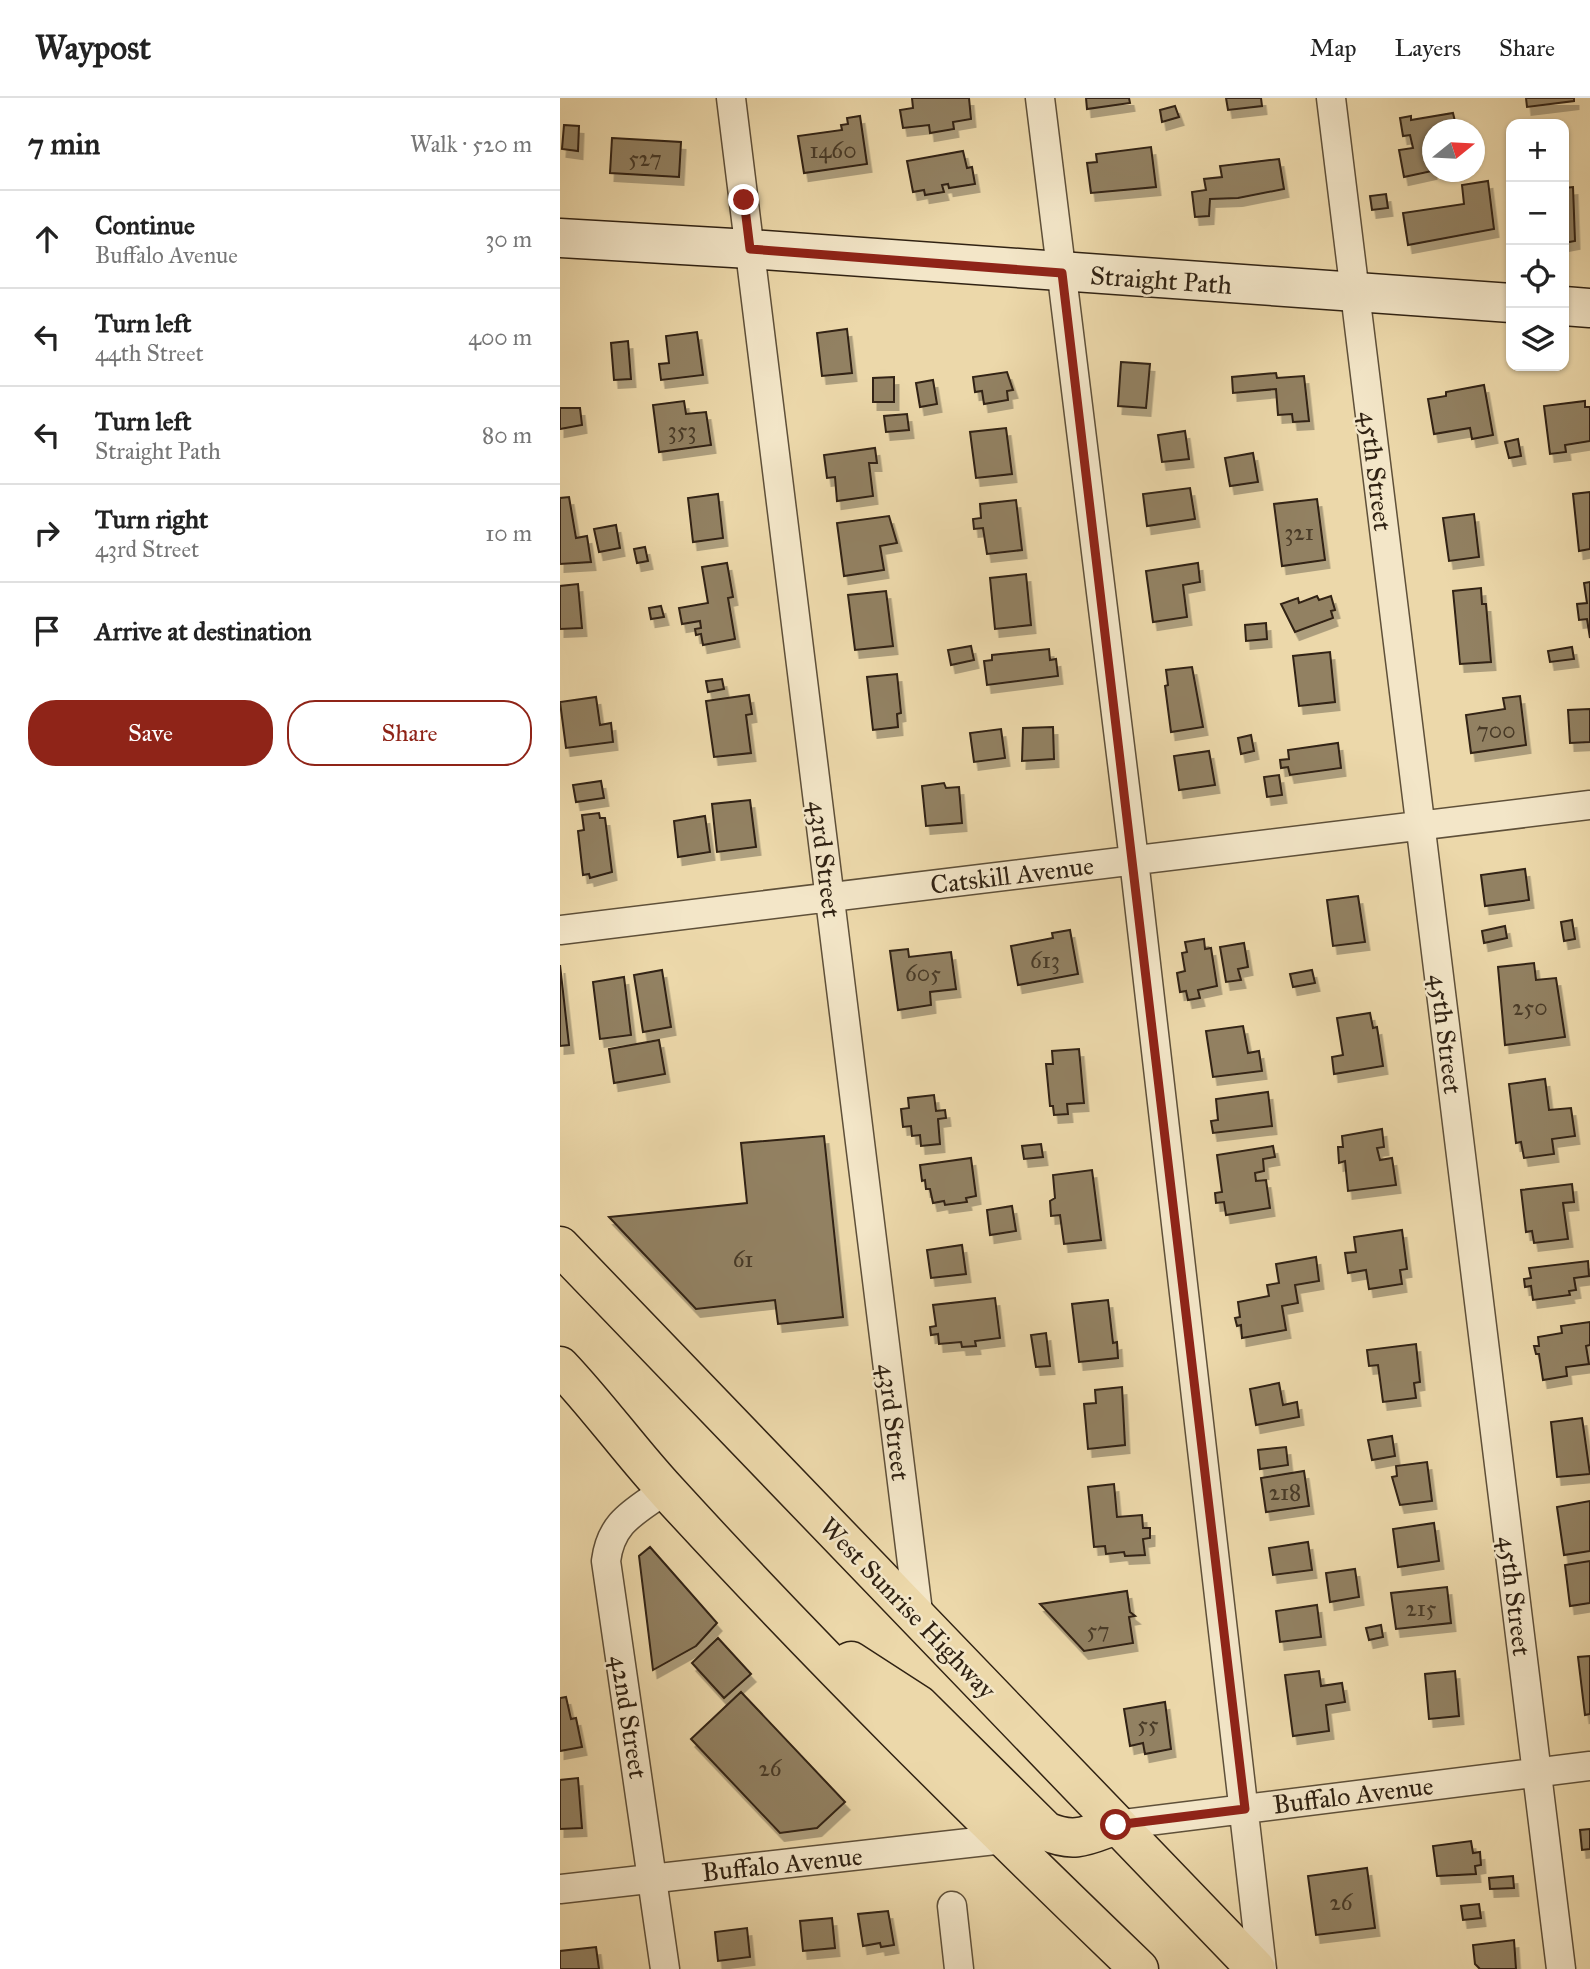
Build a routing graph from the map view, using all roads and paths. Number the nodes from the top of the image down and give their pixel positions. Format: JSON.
{"nodes":[{"id":1,"x":731,"y":98,"type":"edge"},
{"id":2,"x":1040,"y":98,"type":"edge"},
{"id":3,"x":1331,"y":98,"type":"edge"},
{"id":4,"x":560,"y":239,"type":"edge"},
{"id":5,"x":750,"y":249,"type":"junction"},
{"id":6,"x":1062,"y":273,"type":"junction"},
{"id":7,"x":1354,"y":294,"type":"junction"},
{"id":8,"x":1506,"y":303,"type":"edge"},
{"id":9,"x":1569,"y":306,"type":"edge"},
{"id":10,"x":1590,"y":308,"type":"edge"},
{"id":11,"x":1590,"y":805,"type":"edge"},
{"id":12,"x":1420,"y":825,"type":"junction"},
{"id":13,"x":1134,"y":860,"type":"junction"},
{"id":14,"x":830,"y":897,"type":"junction"},
{"id":15,"x":560,"y":930,"type":"edge"},
{"id":16,"x":560,"y":1246,"type":"edge"},
{"id":17,"x":560,"y":1366,"type":"edge"},
{"id":18,"x":665,"y":1490,"type":"junction"},
{"id":19,"x":919,"y":1620,"type":"junction"},
{"id":20,"x":791,"y":1621,"type":"junction"},
{"id":21,"x":1590,"y":1766,"type":"edge"},
{"id":22,"x":1536,"y":1772,"type":"junction"},
{"id":23,"x":1245,"y":1809,"type":"junction"},
{"id":24,"x":1116,"y":1825,"type":"junction"},
{"id":25,"x":1004,"y":1839,"type":"junction"},
{"id":26,"x":654,"y":1878,"type":"junction"},
{"id":27,"x":560,"y":1889,"type":"edge"},
{"id":28,"x":952,"y":1906,"type":"dead end"},
{"id":29,"x":665,"y":1969,"type":"edge"},
{"id":30,"x":959,"y":1969,"type":"edge"},
{"id":31,"x":1139,"y":1969,"type":"edge"},
{"id":32,"x":1256,"y":1969,"type":"edge"},
{"id":33,"x":1262,"y":1969,"type":"edge"},
{"id":34,"x":1561,"y":1969,"type":"edge"}],
"edges":[{"from":1,"to":5,"type":"street","name":"43rd Street"},
{"from":2,"to":6,"type":"street"},
{"from":3,"to":7,"type":"street","name":"45th Street"},
{"from":4,"to":5,"type":"main road","name":"Straight Path"},
{"from":5,"to":6,"type":"main road","name":"Straight Path"},
{"from":5,"to":14,"type":"street","name":"43rd Street"},
{"from":6,"to":7,"type":"main road","name":"Straight Path"},
{"from":6,"to":13,"type":"street"},
{"from":7,"to":8,"type":"main road","name":"Straight Path"},
{"from":7,"to":12,"type":"street","name":"45th Street"},
{"from":9,"to":10,"type":"main road"},
{"from":11,"to":12,"type":"street","name":"Catskill Avenue"},
{"from":12,"to":13,"type":"street","name":"Catskill Avenue"},
{"from":12,"to":22,"type":"street","name":"45th Street"},
{"from":13,"to":14,"type":"street","name":"Catskill Avenue"},
{"from":13,"to":23,"type":"street"},
{"from":14,"to":15,"type":"street","name":"Catskill Avenue"},
{"from":14,"to":19,"type":"street","name":"43rd Street"},
{"from":16,"to":19,"type":"highway","name":"West Sunrise Highway"},
{"from":17,"to":18,"type":"highway"},
{"from":18,"to":20,"type":"highway"},
{"from":18,"to":26,"type":"street","name":"42nd Street"},
{"from":19,"to":24,"type":"highway","name":"West Sunrise Highway"},
{"from":20,"to":24,"type":"highway"},
{"from":20,"to":25,"type":"highway"},
{"from":21,"to":22,"type":"street","name":"Buffalo Avenue"},
{"from":22,"to":23,"type":"street","name":"Buffalo Avenue"},
{"from":22,"to":34,"type":"street","name":"45th Street"},
{"from":23,"to":24,"type":"street","name":"Buffalo Avenue"},
{"from":23,"to":33,"type":"street"},
{"from":24,"to":32,"type":"highway","name":"West Sunrise Highway"},
{"from":25,"to":26,"type":"street","name":"Buffalo Avenue"},
{"from":25,"to":31,"type":"highway"},
{"from":26,"to":27,"type":"street","name":"Buffalo Avenue"},
{"from":26,"to":29,"type":"street","name":"42nd Street"},
{"from":28,"to":30,"type":"street"}]}
